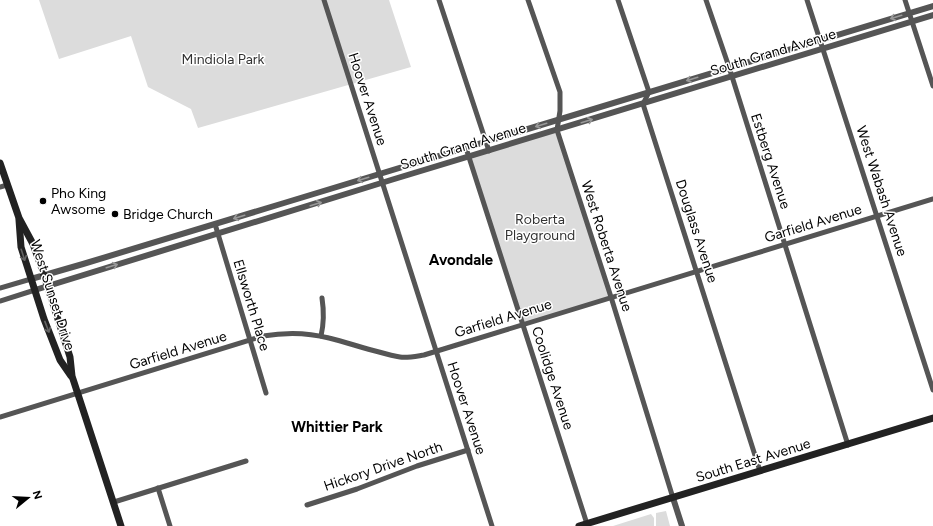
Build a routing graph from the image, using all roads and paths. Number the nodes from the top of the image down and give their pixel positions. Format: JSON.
{"nodes":[{"id":1,"x":324,"y":0,"type":"edge"},
{"id":2,"x":438,"y":0,"type":"edge"},
{"id":3,"x":528,"y":0,"type":"edge"},
{"id":4,"x":618,"y":0,"type":"edge"},
{"id":5,"x":706,"y":0,"type":"edge"},
{"id":6,"x":807,"y":0,"type":"edge"},
{"id":7,"x":905,"y":0,"type":"edge"},
{"id":8,"x":933,"y":6,"type":"edge"},
{"id":9,"x":910,"y":13,"type":"junction"},
{"id":10,"x":933,"y":16,"type":"edge"},
{"id":11,"x":912,"y":22,"type":"junction"},
{"id":12,"x":820,"y":40,"type":"junction"},
{"id":13,"x":823,"y":49,"type":"junction"},
{"id":14,"x":729,"y":67,"type":"junction"},
{"id":15,"x":732,"y":77,"type":"junction"},
{"id":16,"x":933,"y":86,"type":"edge"},
{"id":17,"x":649,"y":92,"type":"junction"},
{"id":18,"x":643,"y":104,"type":"junction"},
{"id":19,"x":559,"y":119,"type":"junction"},
{"id":20,"x":557,"y":130,"type":"junction"},
{"id":21,"x":486,"y":142,"type":"junction"},
{"id":22,"x":466,"y":148,"type":"junction"},
{"id":23,"x":489,"y":151,"type":"junction"},
{"id":24,"x":469,"y":157,"type":"junction"},
{"id":25,"x":0,"y":163,"type":"edge"},
{"id":26,"x":379,"y":174,"type":"junction"},
{"id":27,"x":382,"y":183,"type":"junction"},
{"id":28,"x":4,"y":186,"type":"edge"},
{"id":29,"x":297,"y":199,"type":"junction"},
{"id":30,"x":933,"y":199,"type":"edge"},
{"id":31,"x":300,"y":209,"type":"junction"},
{"id":32,"x":877,"y":216,"type":"junction"},
{"id":33,"x":19,"y":218,"type":"junction"},
{"id":34,"x":214,"y":224,"type":"junction"},
{"id":35,"x":218,"y":234,"type":"junction"},
{"id":36,"x":785,"y":244,"type":"junction"},
{"id":37,"x":130,"y":250,"type":"junction"},
{"id":38,"x":133,"y":260,"type":"junction"},
{"id":39,"x":83,"y":264,"type":"junction"},
{"id":40,"x":697,"y":271,"type":"junction"},
{"id":41,"x":87,"y":274,"type":"junction"},
{"id":42,"x":44,"y":276,"type":"junction"},
{"id":43,"x":31,"y":279,"type":"junction"},
{"id":44,"x":48,"y":286,"type":"junction"},
{"id":45,"x":0,"y":288,"type":"edge"},
{"id":46,"x":35,"y":290,"type":"junction"},
{"id":47,"x":611,"y":297,"type":"junction"},
{"id":48,"x":322,"y":298,"type":"dead end"},
{"id":49,"x":0,"y":301,"type":"edge"},
{"id":50,"x":523,"y":324,"type":"junction"},
{"id":51,"x":321,"y":336,"type":"junction"},
{"id":52,"x":250,"y":340,"type":"junction"},
{"id":53,"x":436,"y":351,"type":"junction"},
{"id":54,"x":72,"y":376,"type":"junction"},
{"id":55,"x":933,"y":390,"type":"edge"},
{"id":56,"x":77,"y":393,"type":"junction"},
{"id":57,"x":266,"y":393,"type":"dead end"},
{"id":58,"x":0,"y":418,"type":"edge"},
{"id":59,"x":933,"y":418,"type":"edge"},
{"id":60,"x":848,"y":445,"type":"junction"},
{"id":61,"x":468,"y":450,"type":"junction"},
{"id":62,"x":246,"y":461,"type":"dead end"},
{"id":63,"x":760,"y":471,"type":"junction"},
{"id":64,"x":158,"y":488,"type":"junction"},
{"id":65,"x":673,"y":498,"type":"junction"},
{"id":66,"x":114,"y":502,"type":"junction"},
{"id":67,"x":307,"y":505,"type":"dead end"},
{"id":68,"x":583,"y":525,"type":"edge"},
{"id":69,"x":121,"y":526,"type":"edge"},
{"id":70,"x":170,"y":526,"type":"edge"},
{"id":71,"x":492,"y":526,"type":"edge"},
{"id":72,"x":682,"y":526,"type":"edge"}],
"edges":[{"from":1,"to":26,"type":"street","name":"Hoover Avenue"},
{"from":2,"to":21,"type":"street"},
{"from":3,"to":19,"type":"street","name":"West Roberta Avenue"},
{"from":4,"to":17,"type":"street"},
{"from":5,"to":14,"type":"street","name":"Estberg Avenue"},
{"from":6,"to":12,"type":"street","name":"West Wabash Avenue"},
{"from":7,"to":9,"type":"street"},
{"from":8,"to":9,"type":"street","name":"South Grand Avenue"},
{"from":9,"to":11,"type":"street"},
{"from":9,"to":12,"type":"street","name":"South Grand Avenue","one_way":true},
{"from":10,"to":11,"type":"street","name":"South Grand Avenue"},
{"from":11,"to":13,"type":"street","name":"South Grand Avenue"},
{"from":11,"to":16,"type":"street"},
{"from":12,"to":13,"type":"street","name":"West Wabash Avenue"},
{"from":12,"to":14,"type":"street","name":"South Grand Avenue"},
{"from":13,"to":15,"type":"street","name":"South Grand Avenue"},
{"from":13,"to":32,"type":"street","name":"West Wabash Avenue"},
{"from":14,"to":15,"type":"street","name":"Estberg Avenue"},
{"from":14,"to":17,"type":"street","name":"South Grand Avenue","one_way":true},
{"from":15,"to":18,"type":"street","name":"South Grand Avenue"},
{"from":15,"to":36,"type":"street","name":"Estberg Avenue"},
{"from":17,"to":18,"type":"street"},
{"from":17,"to":19,"type":"street","name":"South Grand Avenue"},
{"from":20,"to":18,"type":"street","name":"South Grand Avenue","one_way":true},
{"from":18,"to":40,"type":"street","name":"Douglass Avenue"},
{"from":19,"to":20,"type":"street","name":"West Roberta Avenue"},
{"from":19,"to":21,"type":"street","name":"South Grand Avenue","one_way":true},
{"from":20,"to":23,"type":"street","name":"South Grand Avenue"},
{"from":20,"to":47,"type":"street","name":"West Roberta Avenue"},
{"from":21,"to":22,"type":"street","name":"South Grand Avenue"},
{"from":21,"to":23,"type":"street"},
{"from":22,"to":24,"type":"street","name":"Coolidge Avenue"},
{"from":22,"to":26,"type":"street","name":"South Grand Avenue"},
{"from":23,"to":24,"type":"street","name":"South Grand Avenue"},
{"from":24,"to":27,"type":"street","name":"South Grand Avenue"},
{"from":24,"to":50,"type":"street","name":"Coolidge Avenue"},
{"from":25,"to":28,"type":"main road","name":"West Sunset Drive"},
{"from":26,"to":27,"type":"street","name":"Hoover Avenue"},
{"from":26,"to":29,"type":"street","name":"South Grand Avenue","one_way":true},
{"from":31,"to":27,"type":"street","name":"South Grand Avenue","one_way":true},
{"from":27,"to":53,"type":"street","name":"Hoover Avenue"},
{"from":28,"to":33,"type":"main road","name":"West Sunset Drive"},
{"from":29,"to":31,"type":"street"},
{"from":29,"to":34,"type":"street","name":"South Grand Avenue","one_way":true},
{"from":30,"to":32,"type":"street","name":"Garfield Avenue"},
{"from":31,"to":35,"type":"street","name":"South Grand Avenue"},
{"from":32,"to":36,"type":"street","name":"Garfield Avenue"},
{"from":32,"to":55,"type":"street","name":"West Wabash Avenue"},
{"from":33,"to":42,"type":"main road","name":"West Sunset Drive"},
{"from":33,"to":43,"type":"main road","name":"West Sunset Drive","one_way":true},
{"from":34,"to":35,"type":"street","name":"Ellsworth Place"},
{"from":34,"to":37,"type":"street","name":"South Grand Avenue"},
{"from":35,"to":38,"type":"street","name":"South Grand Avenue"},
{"from":35,"to":52,"type":"street","name":"Ellsworth Place"},
{"from":36,"to":40,"type":"street","name":"Garfield Avenue"},
{"from":36,"to":60,"type":"street","name":"Estberg Avenue"},
{"from":37,"to":38,"type":"street"},
{"from":37,"to":39,"type":"street","name":"South Grand Avenue"},
{"from":41,"to":38,"type":"street","name":"South Grand Avenue","one_way":true},
{"from":39,"to":41,"type":"street"},
{"from":39,"to":42,"type":"street","name":"South Grand Avenue"},
{"from":40,"to":47,"type":"street","name":"Garfield Avenue"},
{"from":40,"to":63,"type":"street","name":"Douglass Avenue"},
{"from":41,"to":44,"type":"street","name":"South Grand Avenue"},
{"from":42,"to":43,"type":"street","name":"South Grand Avenue"},
{"from":42,"to":44,"type":"main road","name":"West Sunset Drive"},
{"from":43,"to":45,"type":"street","name":"South Grand Avenue"},
{"from":43,"to":46,"type":"main road","name":"West Sunset Drive"},
{"from":44,"to":46,"type":"street","name":"South Grand Avenue"},
{"from":44,"to":54,"type":"main road","name":"West Sunset Drive"},
{"from":46,"to":49,"type":"street","name":"South Grand Avenue"},
{"from":46,"to":54,"type":"main road","name":"West Sunset Drive","one_way":true},
{"from":47,"to":50,"type":"street","name":"Garfield Avenue"},
{"from":47,"to":65,"type":"street","name":"West Roberta Avenue"},
{"from":48,"to":51,"type":"street"},
{"from":50,"to":53,"type":"street","name":"Garfield Avenue"},
{"from":50,"to":68,"type":"street","name":"Coolidge Avenue"},
{"from":51,"to":52,"type":"street","name":"Garfield Avenue"},
{"from":51,"to":53,"type":"street","name":"Garfield Avenue"},
{"from":52,"to":56,"type":"street","name":"Garfield Avenue"},
{"from":52,"to":57,"type":"street","name":"Ellsworth Place"},
{"from":53,"to":61,"type":"street","name":"Hoover Avenue"},
{"from":54,"to":56,"type":"main road","name":"West Sunset Drive"},
{"from":56,"to":58,"type":"street","name":"Garfield Avenue"},
{"from":56,"to":66,"type":"main road","name":"West Sunset Drive"},
{"from":59,"to":60,"type":"main road","name":"South East Avenue"},
{"from":60,"to":63,"type":"main road","name":"South East Avenue"},
{"from":61,"to":67,"type":"street","name":"Hickory Drive North"},
{"from":61,"to":71,"type":"street","name":"Hoover Avenue"},
{"from":62,"to":64,"type":"street"},
{"from":63,"to":65,"type":"main road","name":"South East Avenue"},
{"from":64,"to":66,"type":"street"},
{"from":64,"to":70,"type":"street"},
{"from":65,"to":68,"type":"main road","name":"South East Avenue"},
{"from":65,"to":72,"type":"street"},
{"from":66,"to":69,"type":"main road","name":"West Sunset Drive"}]}
